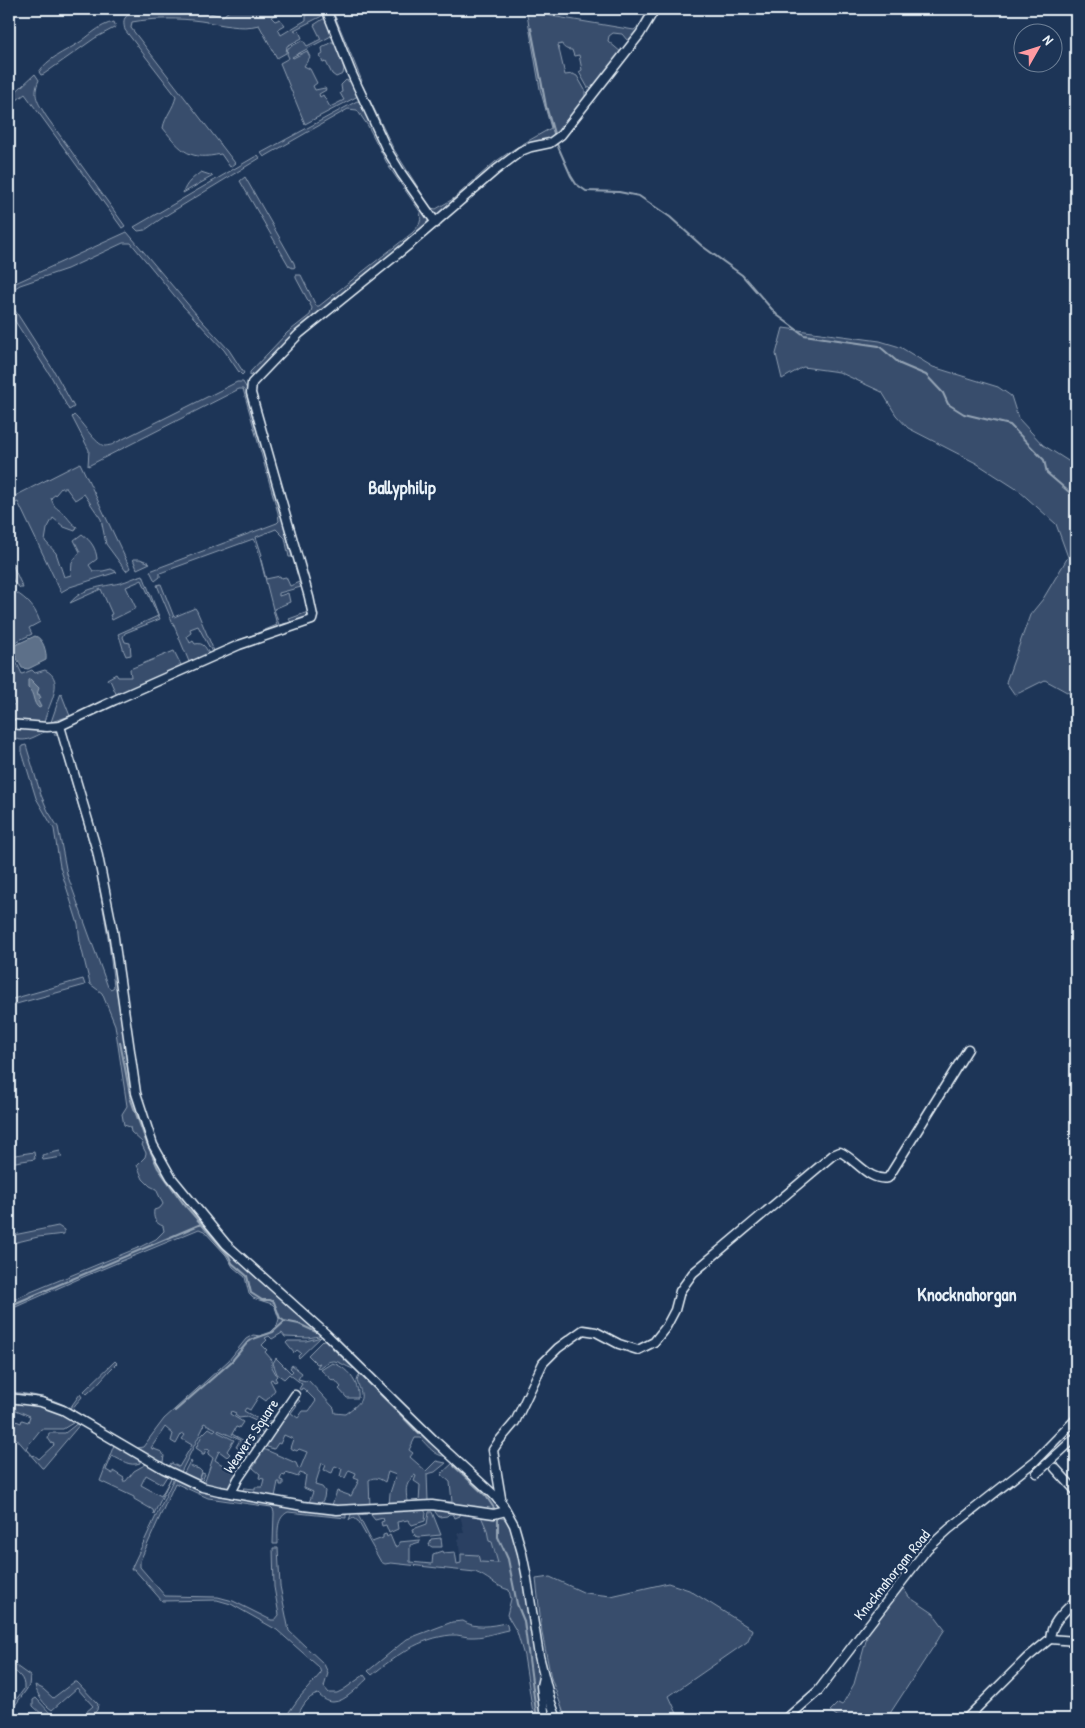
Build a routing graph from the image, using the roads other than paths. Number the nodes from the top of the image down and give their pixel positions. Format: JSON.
{"nodes":[{"id":1,"x":326,"y":9,"type":"edge"},
{"id":2,"x":655,"y":9,"type":"edge"},
{"id":3,"x":436,"y":223,"type":"junction"},
{"id":4,"x":9,"y":724,"type":"edge"},
{"id":5,"x":60,"y":726,"type":"junction"},
{"id":6,"x":968,"y":1049,"type":"dead end"},
{"id":7,"x":295,"y":1395,"type":"dead end"},
{"id":8,"x":9,"y":1398,"type":"edge"},
{"id":9,"x":1076,"y":1419,"type":"edge"},
{"id":10,"x":1076,"y":1437,"type":"edge"},
{"id":11,"x":1055,"y":1468,"type":"dead end"},
{"id":12,"x":1037,"y":1474,"type":"dead end"},
{"id":13,"x":1076,"y":1491,"type":"edge"},
{"id":14,"x":231,"y":1493,"type":"junction"},
{"id":15,"x":498,"y":1500,"type":"junction"},
{"id":16,"x":506,"y":1511,"type":"junction"},
{"id":17,"x":1076,"y":1600,"type":"edge"},
{"id":18,"x":1050,"y":1639,"type":"junction"},
{"id":19,"x":1076,"y":1641,"type":"edge"},
{"id":20,"x":544,"y":1676,"type":"junction"},
{"id":21,"x":545,"y":1719,"type":"edge"},
{"id":22,"x":557,"y":1719,"type":"edge"},
{"id":23,"x":786,"y":1719,"type":"edge"},
{"id":24,"x":966,"y":1719,"type":"edge"}],
"edges":[{"from":1,"to":3,"type":"street"},
{"from":2,"to":3,"type":"street"},
{"from":3,"to":5,"type":"street"},
{"from":4,"to":5,"type":"street"},
{"from":5,"to":15,"type":"street"},
{"from":6,"to":15,"type":"street"},
{"from":7,"to":14,"type":"street","name":"Weavers Square"},
{"from":8,"to":14,"type":"street"},
{"from":9,"to":23,"type":"street","name":"Knocknahorgan Road"},
{"from":10,"to":12,"type":"street"},
{"from":11,"to":13,"type":"street"},
{"from":14,"to":16,"type":"street"},
{"from":15,"to":16,"type":"street"},
{"from":16,"to":20,"type":"street"},
{"from":17,"to":18,"type":"street"},
{"from":18,"to":19,"type":"street"},
{"from":18,"to":24,"type":"street"},
{"from":20,"to":21,"type":"street"},
{"from":20,"to":22,"type":"street"}]}
